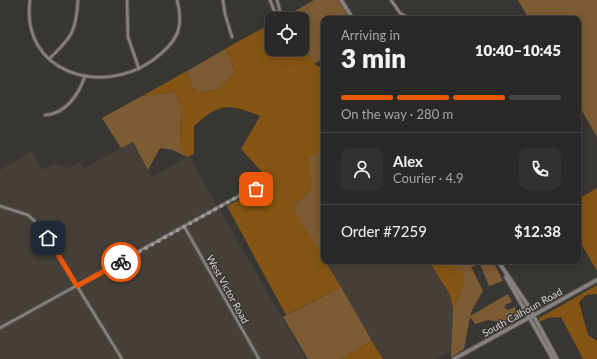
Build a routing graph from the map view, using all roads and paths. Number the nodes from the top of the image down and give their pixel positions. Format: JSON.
{"nodes":[{"id":1,"x":30,"y":0,"type":"edge"},
{"id":2,"x":78,"y":0,"type":"edge"},
{"id":3,"x":126,"y":0,"type":"edge"},
{"id":4,"x":177,"y":0,"type":"edge"},
{"id":5,"x":223,"y":0,"type":"edge"},
{"id":6,"x":270,"y":0,"type":"edge"},
{"id":7,"x":277,"y":0,"type":"edge"},
{"id":8,"x":341,"y":0,"type":"edge"},
{"id":9,"x":391,"y":0,"type":"edge"},
{"id":10,"x":351,"y":16,"type":"edge"},
{"id":11,"x":406,"y":16,"type":"edge"},
{"id":12,"x":232,"y":37,"type":"dead end"},
{"id":13,"x":49,"y":59,"type":"junction"},
{"id":14,"x":139,"y":69,"type":"junction"},
{"id":15,"x":85,"y":76,"type":"junction"},
{"id":16,"x":44,"y":115,"type":"dead end"},
{"id":17,"x":256,"y":189,"type":"dead end"},
{"id":18,"x":0,"y":206,"type":"edge"},
{"id":19,"x":184,"y":226,"type":"junction"},
{"id":20,"x":500,"y":264,"type":"edge"},
{"id":21,"x":505,"y":273,"type":"junction"},
{"id":22,"x":597,"y":280,"type":"edge"},
{"id":23,"x":77,"y":286,"type":"junction"},
{"id":24,"x":533,"y":315,"type":"junction"},
{"id":25,"x":529,"y":317,"type":"junction"},
{"id":26,"x":0,"y":328,"type":"edge"},
{"id":27,"x":122,"y":359,"type":"edge"},
{"id":28,"x":259,"y":359,"type":"edge"},
{"id":29,"x":454,"y":359,"type":"edge"},
{"id":30,"x":553,"y":359,"type":"edge"},
{"id":31,"x":557,"y":359,"type":"edge"}],
"edges":[{"from":1,"to":13,"type":"street"},
{"from":2,"to":13,"type":"street"},
{"from":3,"to":14,"type":"street"},
{"from":4,"to":14,"type":"street"},
{"from":5,"to":12,"type":"street"},
{"from":6,"to":7,"type":"street"},
{"from":8,"to":10,"type":"street"},
{"from":9,"to":11,"type":"street"},
{"from":13,"to":15,"type":"street"},
{"from":14,"to":15,"type":"street"},
{"from":15,"to":16,"type":"street"},
{"from":17,"to":19,"type":"street"},
{"from":18,"to":23,"type":"street"},
{"from":19,"to":23,"type":"street"},
{"from":19,"to":28,"type":"street","name":"West Victor Road"},
{"from":20,"to":21,"type":"street"},
{"from":21,"to":24,"type":"street"},
{"from":21,"to":25,"type":"street"},
{"from":22,"to":24,"type":"street","name":"South Calhoun Road"},
{"from":23,"to":26,"type":"street"},
{"from":23,"to":27,"type":"street"},
{"from":24,"to":25,"type":"street","name":"South Calhoun Road"},
{"from":24,"to":31,"type":"street"},
{"from":25,"to":29,"type":"street","name":"South Calhoun Road"},
{"from":25,"to":30,"type":"street"}]}
